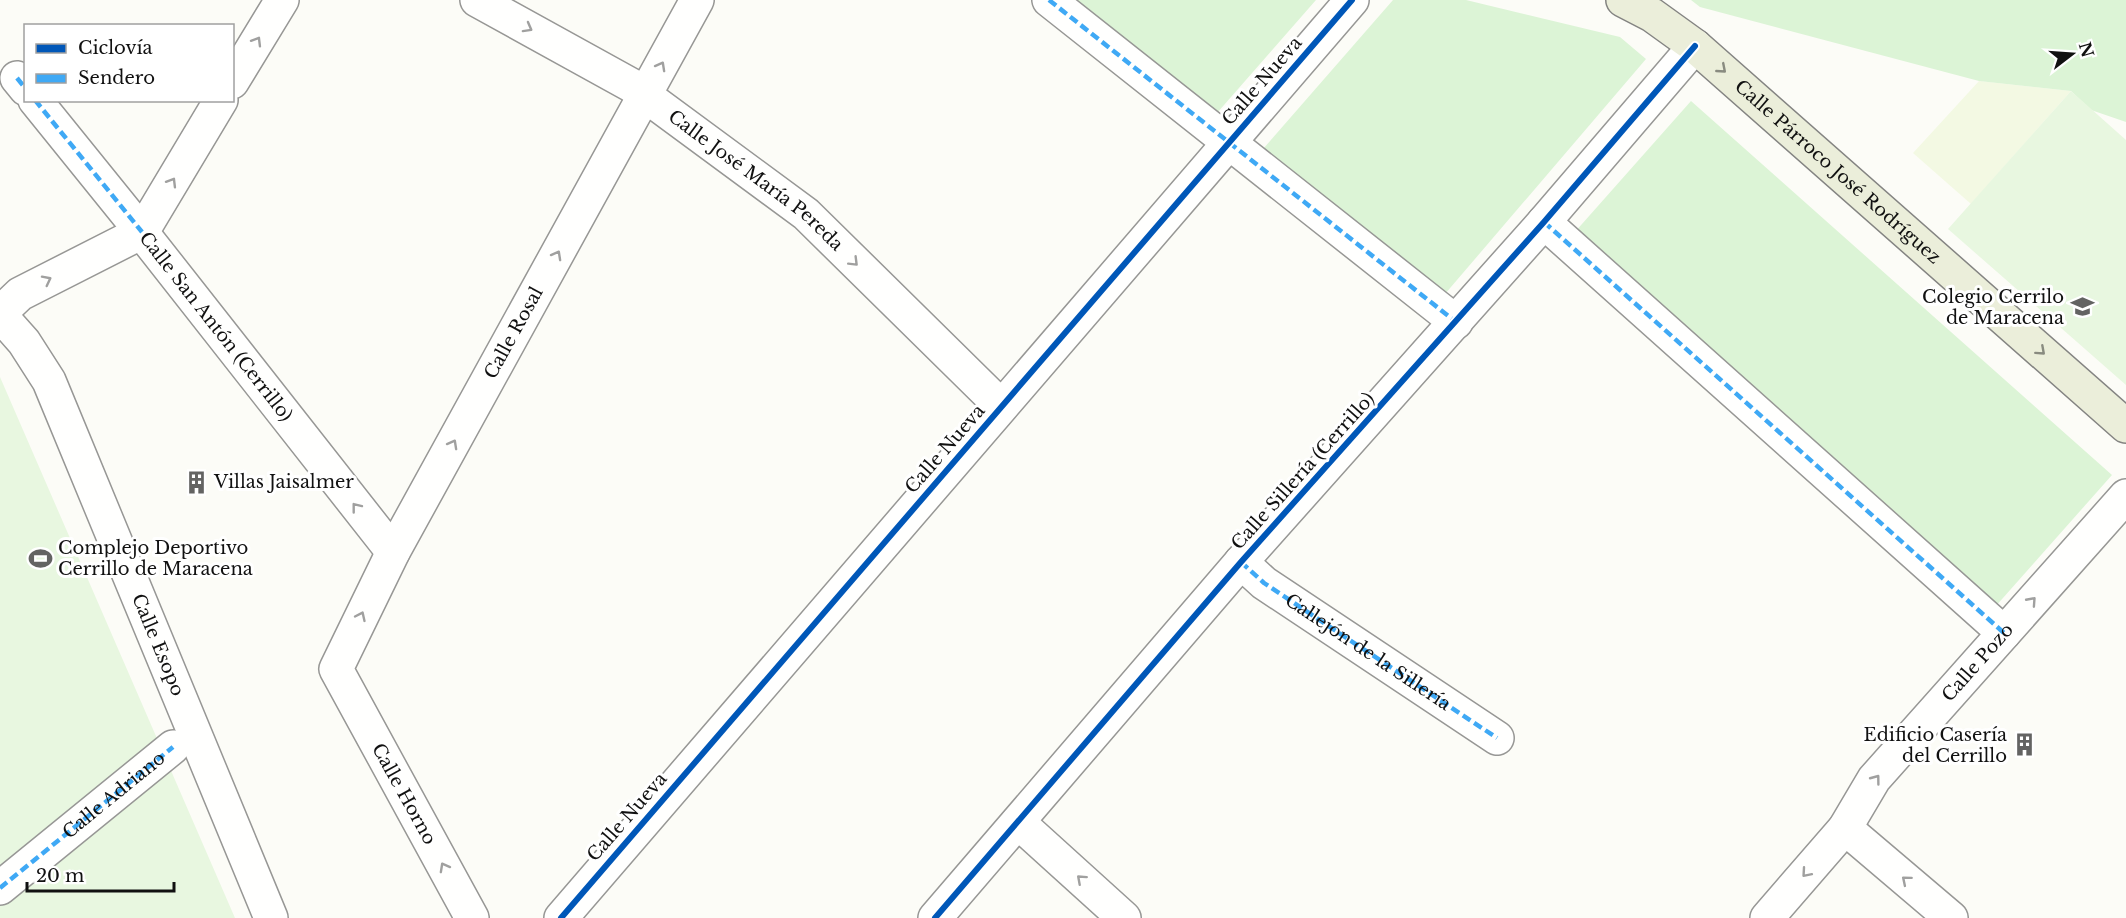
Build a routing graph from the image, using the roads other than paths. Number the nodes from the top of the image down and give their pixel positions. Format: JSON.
{"nodes":[{"id":1,"x":282,"y":0,"type":"edge"},
{"id":2,"x":477,"y":0,"type":"edge"},
{"id":3,"x":697,"y":0,"type":"edge"},
{"id":4,"x":1049,"y":0,"type":"edge"},
{"id":5,"x":1352,"y":0,"type":"edge"},
{"id":6,"x":1623,"y":0,"type":"edge"},
{"id":7,"x":1695,"y":46,"type":"junction"},
{"id":8,"x":234,"y":79,"type":"edge"},
{"id":9,"x":645,"y":95,"type":"junction"},
{"id":10,"x":37,"y":102,"type":"edge"},
{"id":11,"x":220,"y":102,"type":"edge"},
{"id":12,"x":1228,"y":143,"type":"junction"},
{"id":13,"x":1544,"y":222,"type":"junction"},
{"id":14,"x":142,"y":232,"type":"junction"},
{"id":15,"x":0,"y":314,"type":"edge"},
{"id":16,"x":1456,"y":322,"type":"junction"},
{"id":17,"x":1001,"y":406,"type":"junction"},
{"id":18,"x":2126,"y":426,"type":"edge"},
{"id":19,"x":2126,"y":496,"type":"edge"},
{"id":20,"x":393,"y":552,"type":"junction"},
{"id":21,"x":1241,"y":562,"type":"junction"},
{"id":22,"x":2004,"y":633,"type":"junction"},
{"id":23,"x":336,"y":669,"type":"joint"},
{"id":24,"x":1497,"y":738,"type":"dead end"},
{"id":25,"x":173,"y":747,"type":"dead end"},
{"id":26,"x":1017,"y":822,"type":"junction"},
{"id":27,"x":1845,"y":828,"type":"junction"},
{"id":28,"x":0,"y":888,"type":"edge"},
{"id":29,"x":271,"y":918,"type":"edge"},
{"id":30,"x":472,"y":918,"type":"edge"},
{"id":31,"x":561,"y":918,"type":"edge"},
{"id":32,"x":935,"y":918,"type":"edge"},
{"id":33,"x":1124,"y":918,"type":"edge"},
{"id":34,"x":1767,"y":918,"type":"edge"},
{"id":35,"x":1951,"y":918,"type":"edge"}],
"edges":[{"from":8,"to":1,"type":"street","one_way":true},
{"from":2,"to":9,"type":"street","name":"Calle José María Pereda","one_way":true},
{"from":9,"to":3,"type":"street","name":"Calle Rosal","one_way":true},
{"from":4,"to":12,"type":"street"},
{"from":5,"to":12,"type":"street","name":"Calle Nueva"},
{"from":6,"to":7,"type":"main road","name":"Calle Párroco José Rodríguez"},
{"from":7,"to":13,"type":"street","name":"Calle Sillería (Cerrillo)"},
{"from":7,"to":18,"type":"main road","name":"Calle Párroco José Rodríguez","one_way":true},
{"from":9,"to":17,"type":"street","name":"Calle José María Pereda","one_way":true},
{"from":20,"to":9,"type":"street","name":"Calle Rosal","one_way":true},
{"from":10,"to":14,"type":"street","name":"Calle San Antón (Cerrillo)"},
{"from":14,"to":11,"type":"street","one_way":true},
{"from":12,"to":16,"type":"street"},
{"from":12,"to":17,"type":"street","name":"Calle Nueva"},
{"from":13,"to":16,"type":"street","name":"Calle Sillería (Cerrillo)"},
{"from":13,"to":22,"type":"street"},
{"from":15,"to":14,"type":"street","name":"Calle Esopo","one_way":true},
{"from":20,"to":14,"type":"street","name":"Calle San Antón (Cerrillo)","one_way":true},
{"from":15,"to":29,"type":"street","name":"Calle Esopo"},
{"from":16,"to":21,"type":"street","name":"Calle Sillería (Cerrillo)"},
{"from":17,"to":31,"type":"street","name":"Calle Nueva"},
{"from":22,"to":19,"type":"street","name":"Calle Pozo","one_way":true},
{"from":23,"to":20,"type":"street","name":"Calle Rosal","one_way":true},
{"from":21,"to":24,"type":"street","name":"Callejón de la Sillería"},
{"from":21,"to":26,"type":"street","name":"Calle Sillería (Cerrillo)"},
{"from":27,"to":22,"type":"street","name":"Calle Pozo","one_way":true},
{"from":30,"to":23,"type":"street","name":"Calle Horno","one_way":true},
{"from":25,"to":28,"type":"street","name":"Calle Adriano"},
{"from":26,"to":32,"type":"street","name":"Calle Sillería (Cerrillo)"},
{"from":33,"to":26,"type":"street","one_way":true},
{"from":27,"to":34,"type":"street","name":"Calle Pozo","one_way":true},
{"from":35,"to":27,"type":"street","one_way":true}]}
